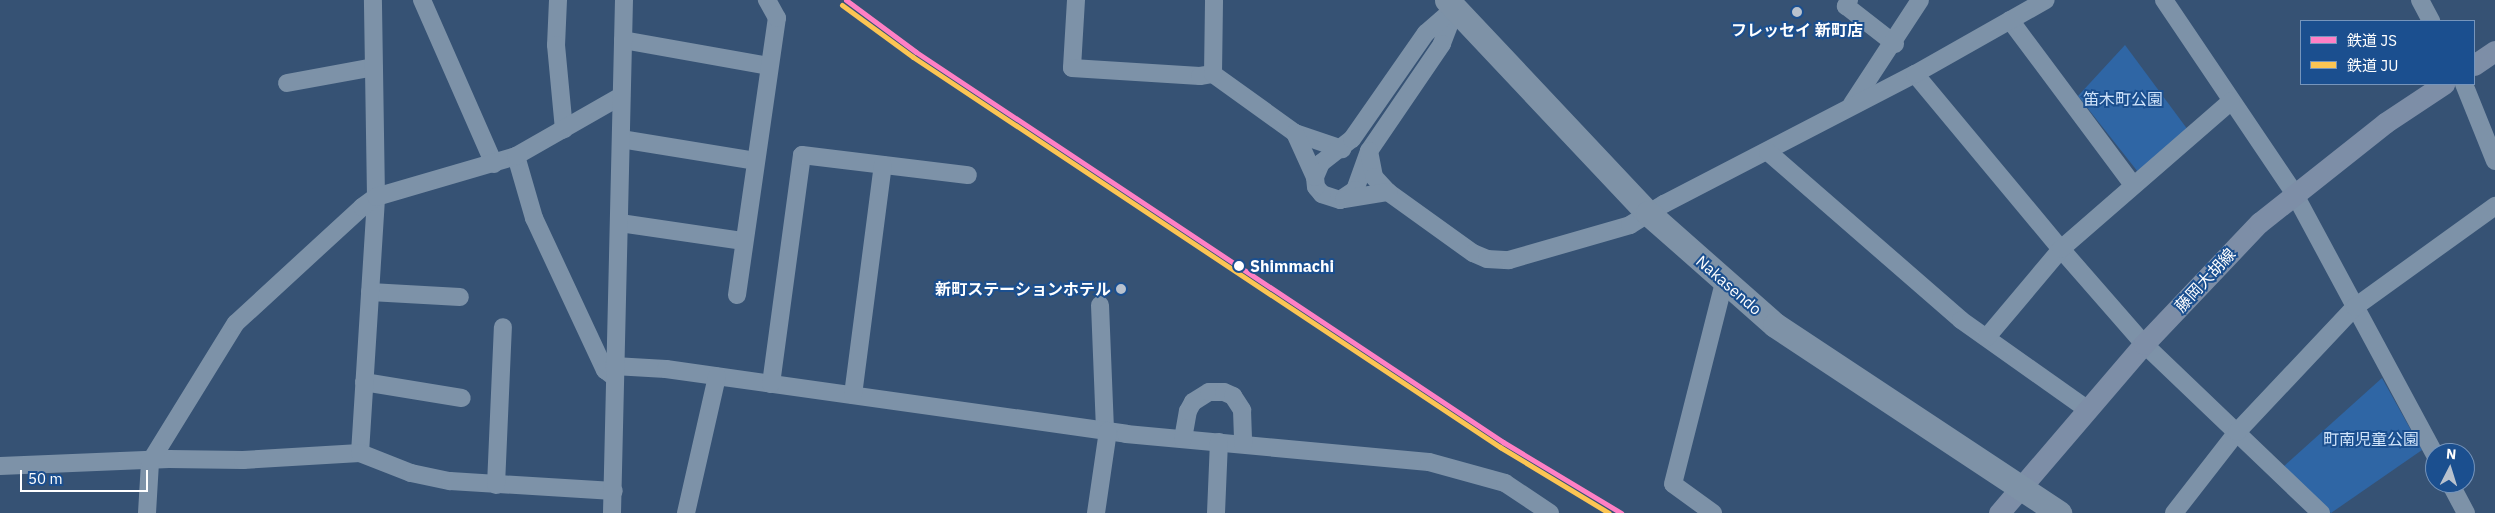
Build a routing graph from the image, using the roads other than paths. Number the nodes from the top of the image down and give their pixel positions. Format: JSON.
{"nodes":[{"id":1,"x":373,"y":0,"type":"edge"},
{"id":2,"x":422,"y":0,"type":"edge"},
{"id":3,"x":558,"y":0,"type":"edge"},
{"id":4,"x":624,"y":0,"type":"edge"},
{"id":5,"x":767,"y":0,"type":"edge"},
{"id":6,"x":1076,"y":0,"type":"edge"},
{"id":7,"x":1214,"y":0,"type":"edge"},
{"id":8,"x":1849,"y":0,"type":"edge"},
{"id":9,"x":1920,"y":0,"type":"edge"},
{"id":10,"x":2046,"y":0,"type":"edge"},
{"id":11,"x":2164,"y":0,"type":"edge"},
{"id":12,"x":2420,"y":0,"type":"edge"},
{"id":13,"x":1455,"y":2,"type":"edge"},
{"id":14,"x":2010,"y":20,"type":"junction"},
{"id":15,"x":2430,"y":20,"type":"edge"},
{"id":16,"x":623,"y":40,"type":"junction"},
{"id":17,"x":1895,"y":44,"type":"junction"},
{"id":18,"x":2495,"y":51,"type":"edge"},
{"id":19,"x":2475,"y":64,"type":"edge"},
{"id":20,"x":769,"y":66,"type":"junction"},
{"id":21,"x":374,"y":67,"type":"junction"},
{"id":22,"x":1213,"y":74,"type":"junction"},
{"id":23,"x":1915,"y":74,"type":"junction"},
{"id":24,"x":287,"y":83,"type":"dead end"},
{"id":25,"x":2443,"y":85,"type":"edge"},
{"id":26,"x":2464,"y":85,"type":"edge"},
{"id":27,"x":621,"y":96,"type":"junction"},
{"id":28,"x":2231,"y":101,"type":"junction"},
{"id":29,"x":1851,"y":106,"type":"junction"},
{"id":30,"x":564,"y":130,"type":"junction"},
{"id":31,"x":1295,"y":133,"type":"junction"},
{"id":32,"x":621,"y":139,"type":"junction"},
{"id":33,"x":1342,"y":149,"type":"junction"},
{"id":34,"x":1369,"y":151,"type":"junction"},
{"id":35,"x":1768,"y":152,"type":"junction"},
{"id":36,"x":516,"y":156,"type":"junction"},
{"id":37,"x":755,"y":161,"type":"junction"},
{"id":38,"x":2495,"y":161,"type":"edge"},
{"id":39,"x":494,"y":164,"type":"junction"},
{"id":40,"x":883,"y":165,"type":"junction"},
{"id":41,"x":968,"y":176,"type":"dead end"},
{"id":42,"x":1315,"y":177,"type":"junction"},
{"id":43,"x":2133,"y":186,"type":"junction"},
{"id":44,"x":1388,"y":192,"type":"junction"},
{"id":45,"x":2294,"y":193,"type":"junction"},
{"id":46,"x":376,"y":197,"type":"junction"},
{"id":47,"x":1340,"y":200,"type":"junction"},
{"id":48,"x":2495,"y":206,"type":"edge"},
{"id":49,"x":1648,"y":213,"type":"junction"},
{"id":50,"x":620,"y":223,"type":"junction"},
{"id":51,"x":744,"y":241,"type":"junction"},
{"id":52,"x":2061,"y":250,"type":"junction"},
{"id":53,"x":1724,"y":282,"type":"junction"},
{"id":54,"x":370,"y":292,"type":"junction"},
{"id":55,"x":737,"y":295,"type":"dead end"},
{"id":56,"x":460,"y":297,"type":"dead end"},
{"id":57,"x":1100,"y":306,"type":"dead end"},
{"id":58,"x":2355,"y":307,"type":"junction"},
{"id":59,"x":503,"y":327,"type":"dead end"},
{"id":60,"x":1987,"y":337,"type":"junction"},
{"id":61,"x":2144,"y":344,"type":"junction"},
{"id":62,"x":614,"y":372,"type":"junction"},
{"id":63,"x":717,"y":376,"type":"junction"},
{"id":64,"x":364,"y":382,"type":"junction"},
{"id":65,"x":771,"y":384,"type":"junction"},
{"id":66,"x":853,"y":395,"type":"junction"},
{"id":67,"x":462,"y":398,"type":"dead end"},
{"id":68,"x":2088,"y":410,"type":"junction"},
{"id":69,"x":1106,"y":431,"type":"junction"},
{"id":70,"x":2237,"y":432,"type":"junction"},
{"id":71,"x":1183,"y":439,"type":"junction"},
{"id":72,"x":1219,"y":442,"type":"junction"},
{"id":73,"x":2428,"y":443,"type":"edge"},
{"id":74,"x":1243,"y":444,"type":"junction"},
{"id":75,"x":360,"y":453,"type":"junction"},
{"id":76,"x":150,"y":462,"type":"junction"},
{"id":77,"x":0,"y":466,"type":"edge"},
{"id":78,"x":496,"y":485,"type":"junction"},
{"id":79,"x":2022,"y":488,"type":"junction"},
{"id":80,"x":614,"y":491,"type":"junction"},
{"id":81,"x":2455,"y":493,"type":"edge"},
{"id":82,"x":147,"y":513,"type":"edge"},
{"id":83,"x":612,"y":513,"type":"edge"},
{"id":84,"x":686,"y":513,"type":"edge"},
{"id":85,"x":1096,"y":513,"type":"edge"},
{"id":86,"x":1216,"y":513,"type":"edge"},
{"id":87,"x":1550,"y":513,"type":"edge"},
{"id":88,"x":1713,"y":513,"type":"edge"},
{"id":89,"x":1999,"y":513,"type":"edge"},
{"id":90,"x":2059,"y":513,"type":"edge"},
{"id":91,"x":2174,"y":513,"type":"edge"},
{"id":92,"x":2321,"y":513,"type":"edge"},
{"id":93,"x":2466,"y":513,"type":"edge"}],
"edges":[{"from":1,"to":21,"type":"street"},
{"from":2,"to":39,"type":"street"},
{"from":3,"to":30,"type":"street"},
{"from":4,"to":16,"type":"street"},
{"from":5,"to":20,"type":"street"},
{"from":6,"to":22,"type":"street"},
{"from":7,"to":22,"type":"street"},
{"from":8,"to":17,"type":"street"},
{"from":9,"to":17,"type":"street"},
{"from":10,"to":14,"type":"street"},
{"from":11,"to":28,"type":"street"},
{"from":12,"to":15,"type":"street"},
{"from":13,"to":33,"type":"street"},
{"from":13,"to":34,"type":"street"},
{"from":13,"to":49,"type":"highway","name":"Nakasendo"},
{"from":14,"to":23,"type":"street"},
{"from":14,"to":43,"type":"street"},
{"from":16,"to":20,"type":"street"},
{"from":16,"to":27,"type":"street"},
{"from":17,"to":29,"type":"street"},
{"from":18,"to":19,"type":"main road"},
{"from":20,"to":37,"type":"street"},
{"from":21,"to":24,"type":"street"},
{"from":21,"to":46,"type":"street"},
{"from":22,"to":31,"type":"street"},
{"from":23,"to":29,"type":"street"},
{"from":23,"to":52,"type":"street"},
{"from":25,"to":45,"type":"main road","name":"藤岡大胡線"},
{"from":26,"to":38,"type":"street"},
{"from":27,"to":30,"type":"street"},
{"from":27,"to":32,"type":"street"},
{"from":28,"to":43,"type":"street"},
{"from":28,"to":45,"type":"street"},
{"from":29,"to":35,"type":"street"},
{"from":30,"to":36,"type":"street"},
{"from":31,"to":33,"type":"street"},
{"from":31,"to":42,"type":"street"},
{"from":32,"to":37,"type":"street"},
{"from":32,"to":50,"type":"street"},
{"from":33,"to":42,"type":"street"},
{"from":34,"to":44,"type":"street"},
{"from":34,"to":47,"type":"street"},
{"from":35,"to":49,"type":"street"},
{"from":35,"to":60,"type":"street"},
{"from":36,"to":39,"type":"street"},
{"from":36,"to":62,"type":"street"},
{"from":37,"to":51,"type":"street"},
{"from":39,"to":46,"type":"street"},
{"from":40,"to":41,"type":"street"},
{"from":40,"to":65,"type":"street"},
{"from":40,"to":66,"type":"street"},
{"from":42,"to":47,"type":"street"},
{"from":43,"to":52,"type":"street"},
{"from":44,"to":47,"type":"street"},
{"from":44,"to":49,"type":"street"},
{"from":45,"to":58,"type":"street"},
{"from":45,"to":61,"type":"main road","name":"藤岡大胡線"},
{"from":46,"to":54,"type":"street"},
{"from":46,"to":76,"type":"street"},
{"from":48,"to":58,"type":"street"},
{"from":49,"to":53,"type":"highway","name":"Nakasendo"},
{"from":50,"to":51,"type":"street"},
{"from":50,"to":62,"type":"street"},
{"from":51,"to":55,"type":"street"},
{"from":52,"to":60,"type":"street"},
{"from":52,"to":61,"type":"street"},
{"from":53,"to":79,"type":"highway","name":"Nakasendo"},
{"from":53,"to":88,"type":"street"},
{"from":54,"to":56,"type":"street"},
{"from":54,"to":64,"type":"street"},
{"from":57,"to":69,"type":"street"},
{"from":58,"to":70,"type":"street"},
{"from":58,"to":73,"type":"street"},
{"from":59,"to":78,"type":"street"},
{"from":60,"to":68,"type":"street"},
{"from":61,"to":68,"type":"main road","name":"藤岡大胡線"},
{"from":61,"to":70,"type":"street"},
{"from":62,"to":63,"type":"street"},
{"from":62,"to":80,"type":"street"},
{"from":63,"to":65,"type":"street"},
{"from":63,"to":84,"type":"street"},
{"from":64,"to":67,"type":"street"},
{"from":64,"to":75,"type":"street"},
{"from":65,"to":66,"type":"street"},
{"from":66,"to":69,"type":"street"},
{"from":68,"to":79,"type":"main road","name":"藤岡大胡線"},
{"from":69,"to":71,"type":"street"},
{"from":69,"to":85,"type":"street"},
{"from":70,"to":91,"type":"street"},
{"from":70,"to":92,"type":"street"},
{"from":71,"to":72,"type":"street"},
{"from":71,"to":74,"type":"street"},
{"from":72,"to":74,"type":"street"},
{"from":72,"to":86,"type":"street"},
{"from":74,"to":87,"type":"street"},
{"from":75,"to":76,"type":"street"},
{"from":75,"to":78,"type":"street"},
{"from":76,"to":77,"type":"street"},
{"from":76,"to":82,"type":"street"},
{"from":78,"to":80,"type":"street"},
{"from":79,"to":89,"type":"main road","name":"藤岡大胡線"},
{"from":79,"to":90,"type":"highway","name":"Nakasendo"},
{"from":80,"to":83,"type":"street"},
{"from":81,"to":93,"type":"street"}]}
